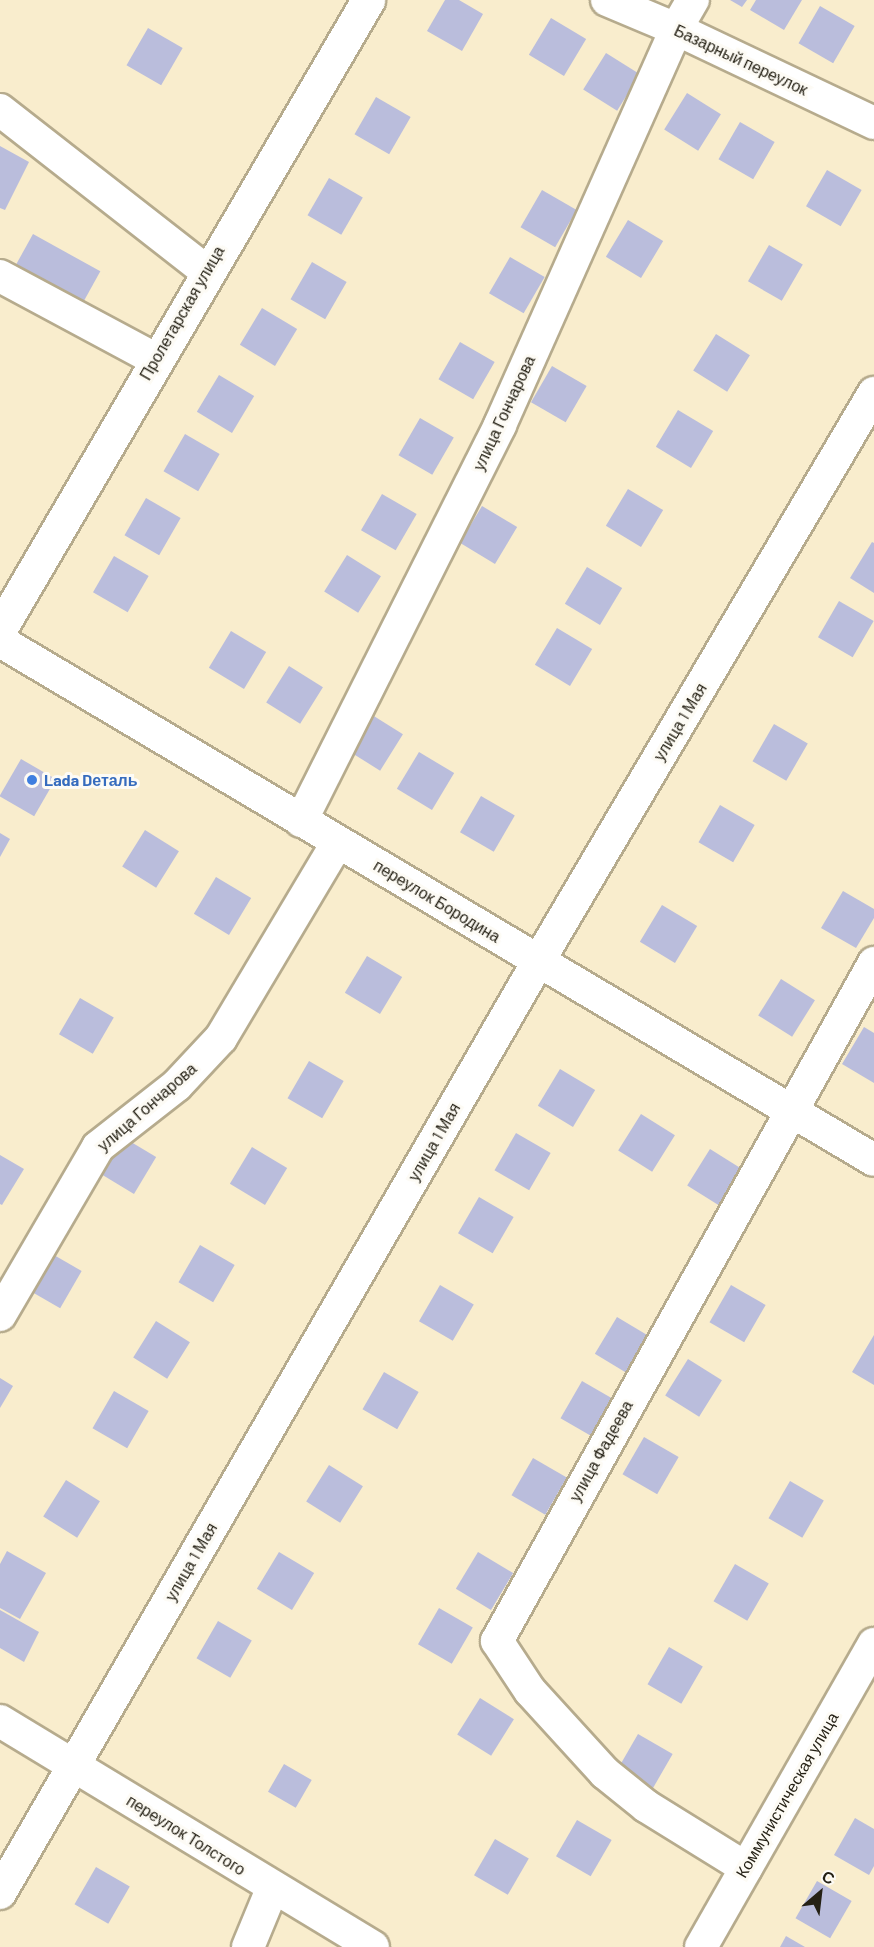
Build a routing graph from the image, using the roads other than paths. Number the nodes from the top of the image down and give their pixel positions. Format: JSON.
{"nodes":[{"id":1,"x":368,"y":0,"type":"edge"},
{"id":2,"x":607,"y":0,"type":"edge"},
{"id":3,"x":693,"y":0,"type":"edge"},
{"id":4,"x":676,"y":28,"type":"junction"},
{"id":5,"x":0,"y":110,"type":"edge"},
{"id":6,"x":874,"y":123,"type":"edge"},
{"id":7,"x":206,"y":271,"type":"junction"},
{"id":8,"x":0,"y":276,"type":"edge"},
{"id":9,"x":155,"y":359,"type":"junction"},
{"id":10,"x":874,"y":393,"type":"edge"},
{"id":11,"x":0,"y":629,"type":"edge"},
{"id":12,"x":0,"y":641,"type":"edge"},
{"id":13,"x":301,"y":820,"type":"junction"},
{"id":14,"x":338,"y":842,"type":"junction"},
{"id":15,"x":538,"y":962,"type":"junction"},
{"id":16,"x":874,"y":963,"type":"edge"},
{"id":17,"x":790,"y":1110,"type":"junction"},
{"id":18,"x":874,"y":1160,"type":"edge"},
{"id":19,"x":0,"y":1315,"type":"edge"},
{"id":20,"x":874,"y":1644,"type":"edge"},
{"id":21,"x":0,"y":1721,"type":"edge"},
{"id":22,"x":74,"y":1765,"type":"junction"},
{"id":23,"x":746,"y":1868,"type":"junction"},
{"id":24,"x":272,"y":1889,"type":"junction"},
{"id":25,"x":0,"y":1893,"type":"edge"},
{"id":26,"x":248,"y":1947,"type":"edge"},
{"id":27,"x":373,"y":1947,"type":"edge"},
{"id":28,"x":701,"y":1947,"type":"edge"}],
"edges":[{"from":1,"to":7,"type":"main road","name":"Пролетарская улица"},
{"from":2,"to":4,"type":"street","name":"Базарный переулок"},
{"from":3,"to":4,"type":"street","name":"улица Гончарова"},
{"from":4,"to":6,"type":"street","name":"Базарный переулок"},
{"from":4,"to":13,"type":"street","name":"улица Гончарова"},
{"from":5,"to":7,"type":"street"},
{"from":7,"to":9,"type":"main road","name":"Пролетарская улица"},
{"from":8,"to":9,"type":"street"},
{"from":9,"to":11,"type":"main road","name":"Пролетарская улица"},
{"from":10,"to":15,"type":"street","name":"улица 1 Мая"},
{"from":12,"to":13,"type":"street","name":"переулок Бородина"},
{"from":13,"to":14,"type":"street","name":"переулок Бородина"},
{"from":14,"to":15,"type":"street","name":"переулок Бородина"},
{"from":14,"to":19,"type":"street","name":"улица Гончарова"},
{"from":15,"to":17,"type":"street","name":"переулок Бородина"},
{"from":15,"to":22,"type":"street","name":"улица 1 Мая"},
{"from":16,"to":17,"type":"street","name":"улица Фадеева"},
{"from":17,"to":18,"type":"street","name":"переулок Бородина"},
{"from":17,"to":23,"type":"street","name":"улица Фадеева"},
{"from":20,"to":23,"type":"street","name":"Коммунистическая улица"},
{"from":21,"to":22,"type":"street","name":"переулок Толстого"},
{"from":22,"to":24,"type":"street","name":"переулок Толстого"},
{"from":22,"to":25,"type":"street","name":"улица 1 Мая"},
{"from":23,"to":28,"type":"street","name":"Коммунистическая улица"},
{"from":24,"to":26,"type":"street"},
{"from":24,"to":27,"type":"street","name":"переулок Толстого"}]}
